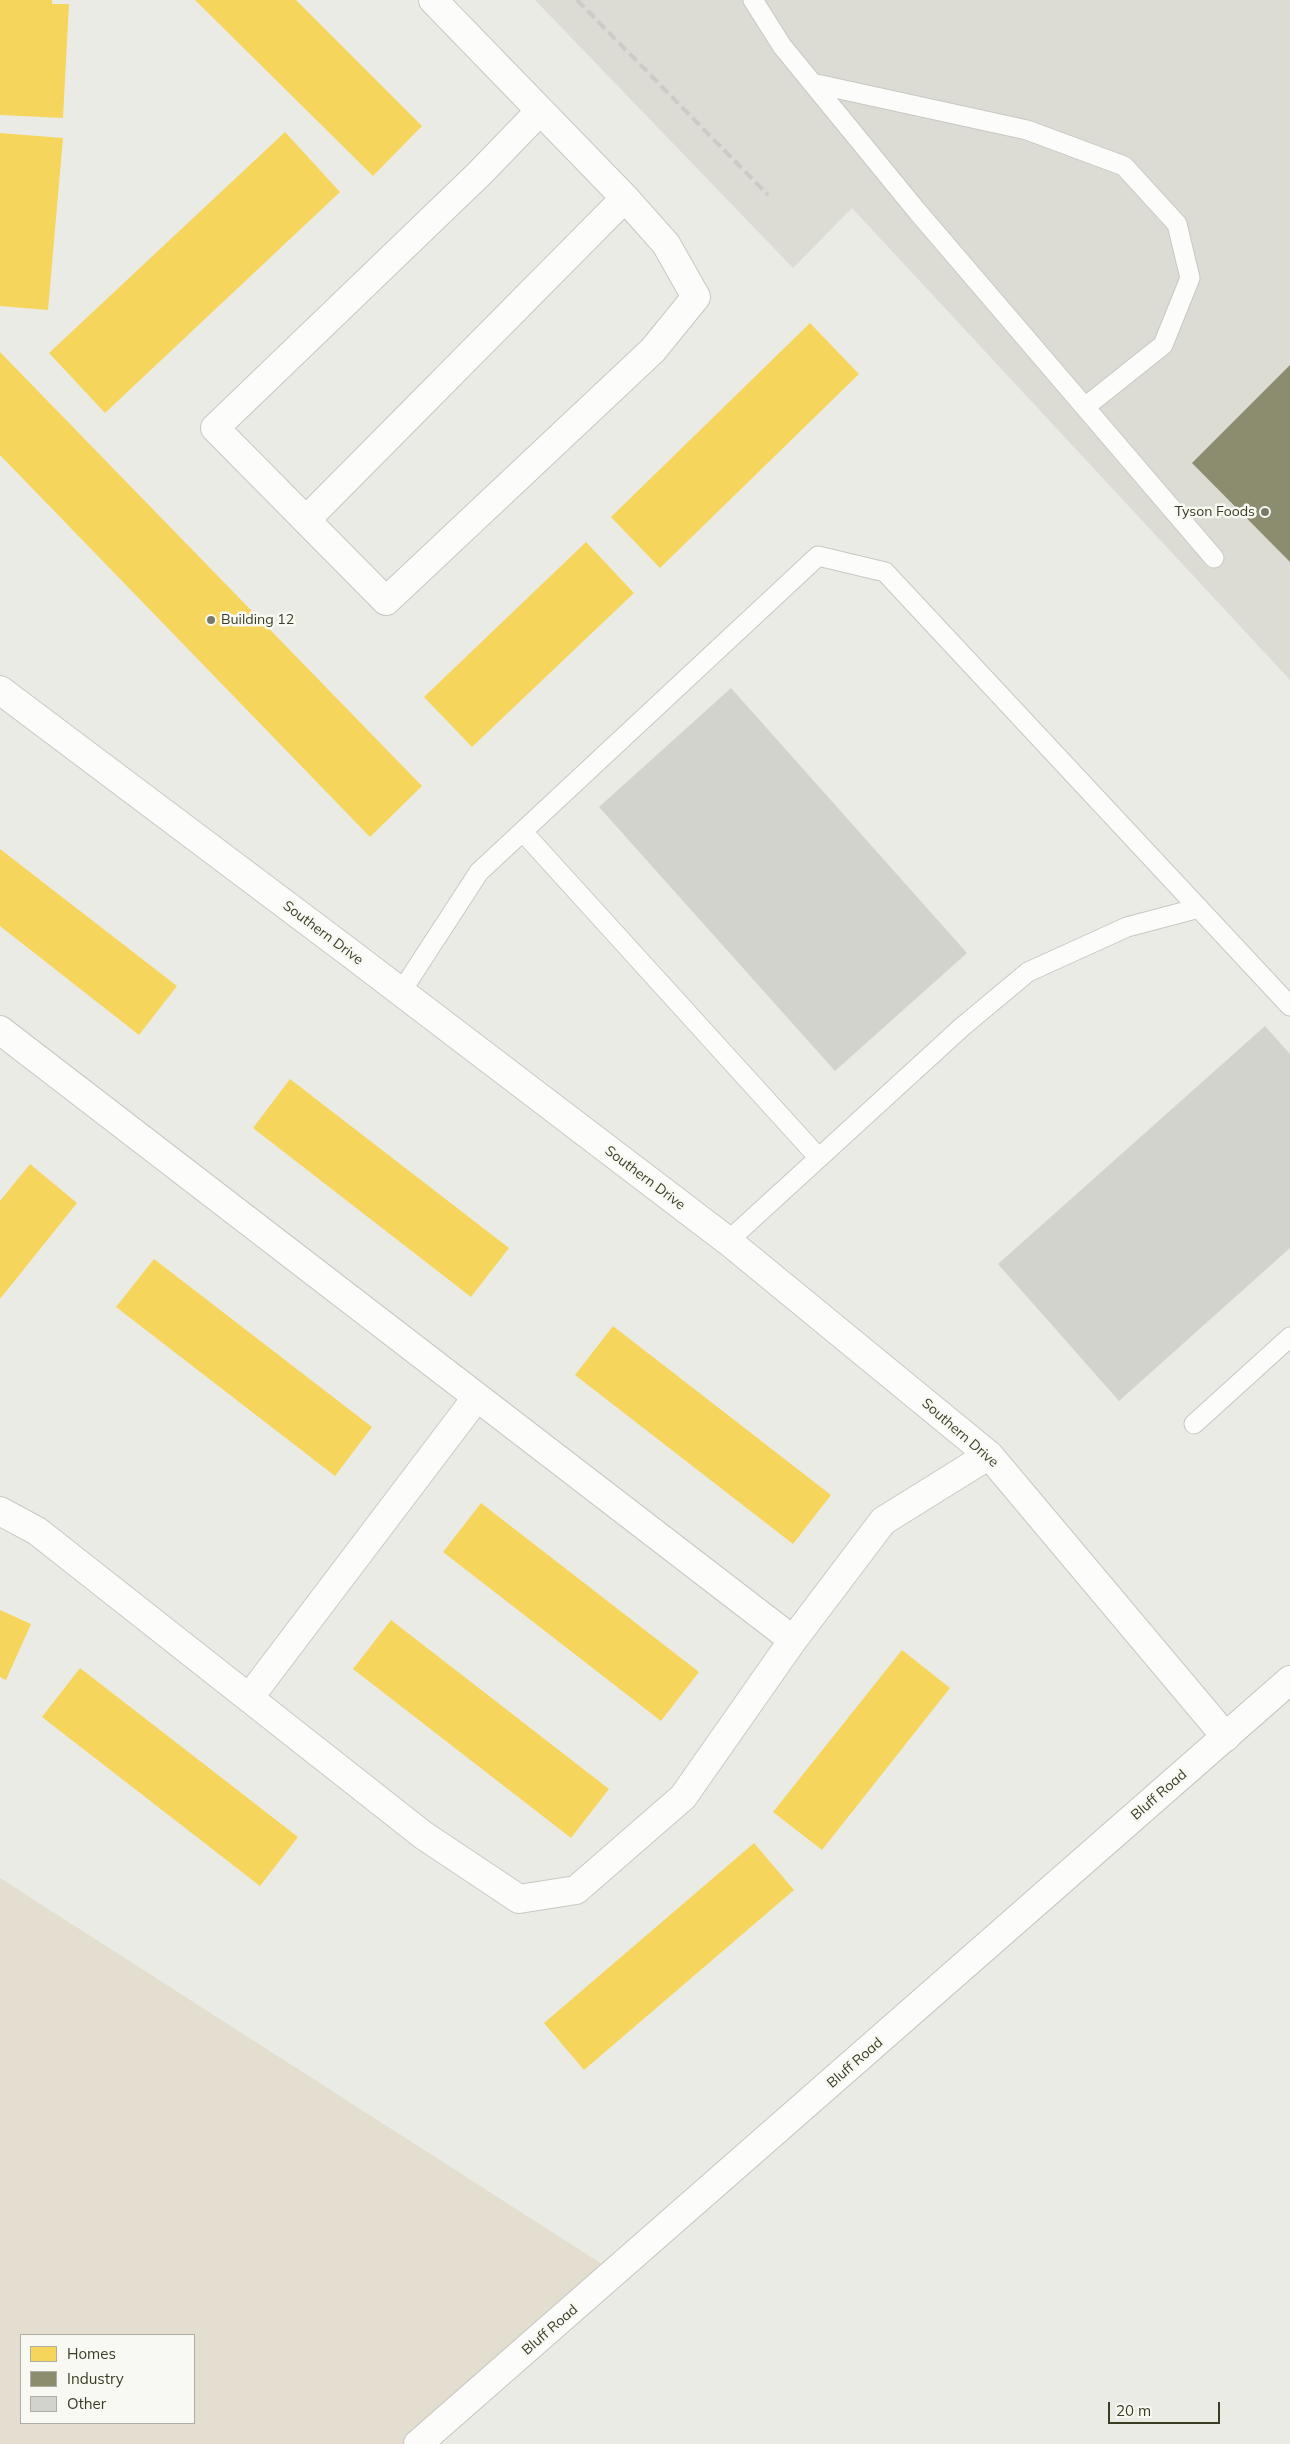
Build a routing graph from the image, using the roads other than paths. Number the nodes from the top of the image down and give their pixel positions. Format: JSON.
{"nodes":[{"id":1,"x":433,"y":0,"type":"edge"},
{"id":2,"x":752,"y":0,"type":"edge"},
{"id":3,"x":812,"y":83,"type":"junction"},
{"id":4,"x":539,"y":112,"type":"junction"},
{"id":5,"x":625,"y":198,"type":"junction"},
{"id":6,"x":1085,"y":407,"type":"junction"},
{"id":7,"x":306,"y":520,"type":"junction"},
{"id":8,"x":1214,"y":558,"type":"dead end"},
{"id":9,"x":0,"y":690,"type":"edge"},
{"id":10,"x":522,"y":832,"type":"junction"},
{"id":11,"x":1199,"y":908,"type":"junction"},
{"id":12,"x":400,"y":992,"type":"junction"},
{"id":13,"x":1290,"y":1006,"type":"edge"},
{"id":14,"x":0,"y":1030,"type":"edge"},
{"id":15,"x":819,"y":1158,"type":"junction"},
{"id":16,"x":728,"y":1241,"type":"junction"},
{"id":17,"x":1290,"y":1337,"type":"edge"},
{"id":18,"x":477,"y":1397,"type":"junction"},
{"id":19,"x":1194,"y":1424,"type":"dead end"},
{"id":20,"x":989,"y":1455,"type":"junction"},
{"id":21,"x":0,"y":1511,"type":"edge"},
{"id":22,"x":793,"y":1640,"type":"junction"},
{"id":23,"x":1290,"y":1680,"type":"edge"},
{"id":24,"x":249,"y":1698,"type":"junction"},
{"id":25,"x":1226,"y":1737,"type":"junction"},
{"id":26,"x":418,"y":2444,"type":"edge"}],
"edges":[{"from":1,"to":4,"type":"street"},
{"from":2,"to":3,"type":"lane"},
{"from":3,"to":6,"type":"lane"},
{"from":3,"to":6,"type":"lane"},
{"from":4,"to":5,"type":"street"},
{"from":4,"to":7,"type":"street"},
{"from":5,"to":7,"type":"street"},
{"from":5,"to":7,"type":"street"},
{"from":6,"to":8,"type":"lane"},
{"from":9,"to":12,"type":"street","name":"Southern Drive"},
{"from":10,"to":11,"type":"lane"},
{"from":10,"to":12,"type":"lane"},
{"from":10,"to":15,"type":"lane"},
{"from":11,"to":13,"type":"lane"},
{"from":11,"to":15,"type":"lane"},
{"from":12,"to":16,"type":"street","name":"Southern Drive"},
{"from":14,"to":18,"type":"street"},
{"from":15,"to":16,"type":"lane"},
{"from":16,"to":20,"type":"street","name":"Southern Drive"},
{"from":17,"to":19,"type":"lane"},
{"from":18,"to":22,"type":"street"},
{"from":18,"to":24,"type":"street"},
{"from":20,"to":22,"type":"street"},
{"from":20,"to":25,"type":"street","name":"Southern Drive"},
{"from":21,"to":24,"type":"street"},
{"from":22,"to":24,"type":"street"},
{"from":23,"to":25,"type":"street","name":"Bluff Road"},
{"from":25,"to":26,"type":"street","name":"Bluff Road"}]}
